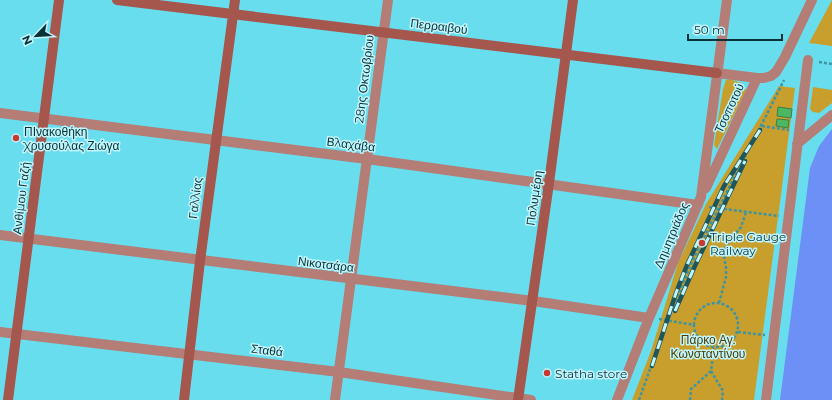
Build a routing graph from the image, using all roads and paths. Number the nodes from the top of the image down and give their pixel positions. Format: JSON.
{"nodes":[{"id":1,"x":59,"y":0,"type":"edge"},
{"id":2,"x":117,"y":0,"type":"edge"},
{"id":3,"x":235,"y":0,"type":"edge"},
{"id":4,"x":388,"y":0,"type":"edge"},
{"id":5,"x":573,"y":0,"type":"edge"},
{"id":6,"x":727,"y":0,"type":"edge"},
{"id":7,"x":812,"y":0,"type":"edge"},
{"id":8,"x":233,"y":14,"type":"junction"},
{"id":9,"x":384,"y":33,"type":"junction"},
{"id":10,"x":566,"y":55,"type":"junction"},
{"id":11,"x":808,"y":60,"type":"dead end"},
{"id":12,"x":718,"y":73,"type":"junction"},
{"id":13,"x":757,"y":78,"type":"junction"},
{"id":14,"x":780,"y":88,"type":"dead end"},
{"id":15,"x":0,"y":113,"type":"edge"},
{"id":16,"x":832,"y":115,"type":"edge"},
{"id":17,"x":44,"y":118,"type":"junction"},
{"id":18,"x":762,"y":126,"type":"junction"},
{"id":19,"x":799,"y":131,"type":"junction"},
{"id":20,"x":216,"y":140,"type":"junction"},
{"id":21,"x":797,"y":144,"type":"junction"},
{"id":22,"x":367,"y":159,"type":"junction"},
{"id":23,"x":549,"y":183,"type":"junction"},
{"id":24,"x":700,"y":201,"type":"junction"},
{"id":25,"x":718,"y":208,"type":"junction"},
{"id":26,"x":746,"y":212,"type":"junction"},
{"id":27,"x":788,"y":217,"type":"junction"},
{"id":28,"x":0,"y":236,"type":"edge"},
{"id":29,"x":29,"y":239,"type":"junction"},
{"id":30,"x":200,"y":261,"type":"junction"},
{"id":31,"x":351,"y":280,"type":"junction"},
{"id":32,"x":533,"y":302,"type":"junction"},
{"id":33,"x":719,"y":303,"type":"junction"},
{"id":34,"x":649,"y":318,"type":"junction"},
{"id":35,"x":668,"y":321,"type":"junction"},
{"id":36,"x":694,"y":326,"type":"junction"},
{"id":37,"x":0,"y":332,"type":"edge"},
{"id":38,"x":738,"y":332,"type":"junction"},
{"id":39,"x":17,"y":334,"type":"junction"},
{"id":40,"x":774,"y":336,"type":"junction"},
{"id":41,"x":714,"y":348,"type":"junction"},
{"id":42,"x":190,"y":354,"type":"junction"},
{"id":43,"x":710,"y":371,"type":"junction"},
{"id":44,"x":339,"y":372,"type":"junction"},
{"id":45,"x":518,"y":399,"type":"edge"},
{"id":46,"x":8,"y":400,"type":"edge"},
{"id":47,"x":184,"y":400,"type":"edge"},
{"id":48,"x":335,"y":400,"type":"edge"},
{"id":49,"x":531,"y":400,"type":"edge"},
{"id":50,"x":617,"y":400,"type":"edge"},
{"id":51,"x":639,"y":400,"type":"edge"},
{"id":52,"x":690,"y":400,"type":"edge"},
{"id":53,"x":722,"y":400,"type":"edge"},
{"id":54,"x":766,"y":400,"type":"edge"}],
"edges":[{"from":1,"to":17,"type":"street","name":"Ανθίμου Γαζή"},
{"from":2,"to":8,"type":"street","name":"Περραιβού"},
{"from":3,"to":8,"type":"street","name":"Γαλλίας"},
{"from":4,"to":9,"type":"street","name":"28ης Οκτωβρίου"},
{"from":5,"to":10,"type":"street","name":"Πολυμέρη"},
{"from":6,"to":12,"type":"street","name":"Δημητριάδος"},
{"from":7,"to":13,"type":"street","name":"Τσοποτού"},
{"from":8,"to":9,"type":"street","name":"Περραιβού"},
{"from":8,"to":20,"type":"street","name":"Γαλλίας"},
{"from":9,"to":10,"type":"street","name":"Περραιβού"},
{"from":9,"to":22,"type":"street","name":"28ης Οκτωβρίου"},
{"from":10,"to":12,"type":"street","name":"Περραιβού"},
{"from":10,"to":23,"type":"street","name":"Πολυμέρη"},
{"from":11,"to":19,"type":"street"},
{"from":12,"to":13,"type":"street","name":"Περραιβού"},
{"from":12,"to":24,"type":"street","name":"Δημητριάδος"},
{"from":13,"to":24,"type":"street","name":"Τσοποτού"},
{"from":14,"to":18,"type":"path"},
{"from":15,"to":17,"type":"street","name":"Βλαχάβα"},
{"from":16,"to":21,"type":"street"},
{"from":17,"to":20,"type":"street","name":"Βλαχάβα"},
{"from":17,"to":29,"type":"street","name":"Ανθίμου Γαζή"},
{"from":18,"to":19,"type":"path"},
{"from":18,"to":25,"type":"path"},
{"from":19,"to":21,"type":"street"},
{"from":20,"to":22,"type":"street","name":"Βλαχάβα"},
{"from":20,"to":30,"type":"street","name":"Γαλλίας"},
{"from":21,"to":27,"type":"street"},
{"from":22,"to":23,"type":"street","name":"Βλαχάβα"},
{"from":22,"to":31,"type":"street","name":"28ης Οκτωβρίου"},
{"from":23,"to":24,"type":"street","name":"Βλαχάβα"},
{"from":23,"to":32,"type":"street","name":"Πολυμέρη"},
{"from":24,"to":25,"type":"path"},
{"from":24,"to":34,"type":"street","name":"Δημητριάδος"},
{"from":25,"to":26,"type":"path"},
{"from":25,"to":35,"type":"path"},
{"from":26,"to":27,"type":"path"},
{"from":26,"to":33,"type":"path"},
{"from":27,"to":40,"type":"street"},
{"from":28,"to":29,"type":"street","name":"Νικοτσάρα"},
{"from":29,"to":30,"type":"street","name":"Νικοτσάρα"},
{"from":29,"to":39,"type":"street","name":"Ανθίμου Γαζή"},
{"from":30,"to":31,"type":"street","name":"Νικοτσάρα"},
{"from":30,"to":42,"type":"street","name":"Γαλλίας"},
{"from":31,"to":32,"type":"street","name":"Νικοτσάρα"},
{"from":31,"to":44,"type":"street","name":"28ης Οκτωβρίου"},
{"from":32,"to":34,"type":"street","name":"Νικοτσάρα"},
{"from":32,"to":45,"type":"street","name":"Πολυμέρη"},
{"from":33,"to":36,"type":"path"},
{"from":33,"to":38,"type":"path"},
{"from":34,"to":35,"type":"path"},
{"from":34,"to":50,"type":"street","name":"Δημητριάδος"},
{"from":35,"to":36,"type":"path"},
{"from":35,"to":51,"type":"path"},
{"from":36,"to":41,"type":"path"},
{"from":37,"to":39,"type":"street","name":"Σταθά"},
{"from":38,"to":40,"type":"path"},
{"from":38,"to":41,"type":"path"},
{"from":39,"to":42,"type":"street","name":"Σταθά"},
{"from":39,"to":46,"type":"street","name":"Ανθίμου Γαζή"},
{"from":40,"to":54,"type":"street"},
{"from":41,"to":43,"type":"path"},
{"from":42,"to":44,"type":"street","name":"Σταθά"},
{"from":42,"to":47,"type":"street","name":"Γαλλίας"},
{"from":43,"to":52,"type":"path"},
{"from":43,"to":53,"type":"path"},
{"from":44,"to":45,"type":"street","name":"Σταθά"},
{"from":44,"to":48,"type":"street","name":"28ης Οκτωβρίου"},
{"from":45,"to":49,"type":"street","name":"Σταθά"}]}
